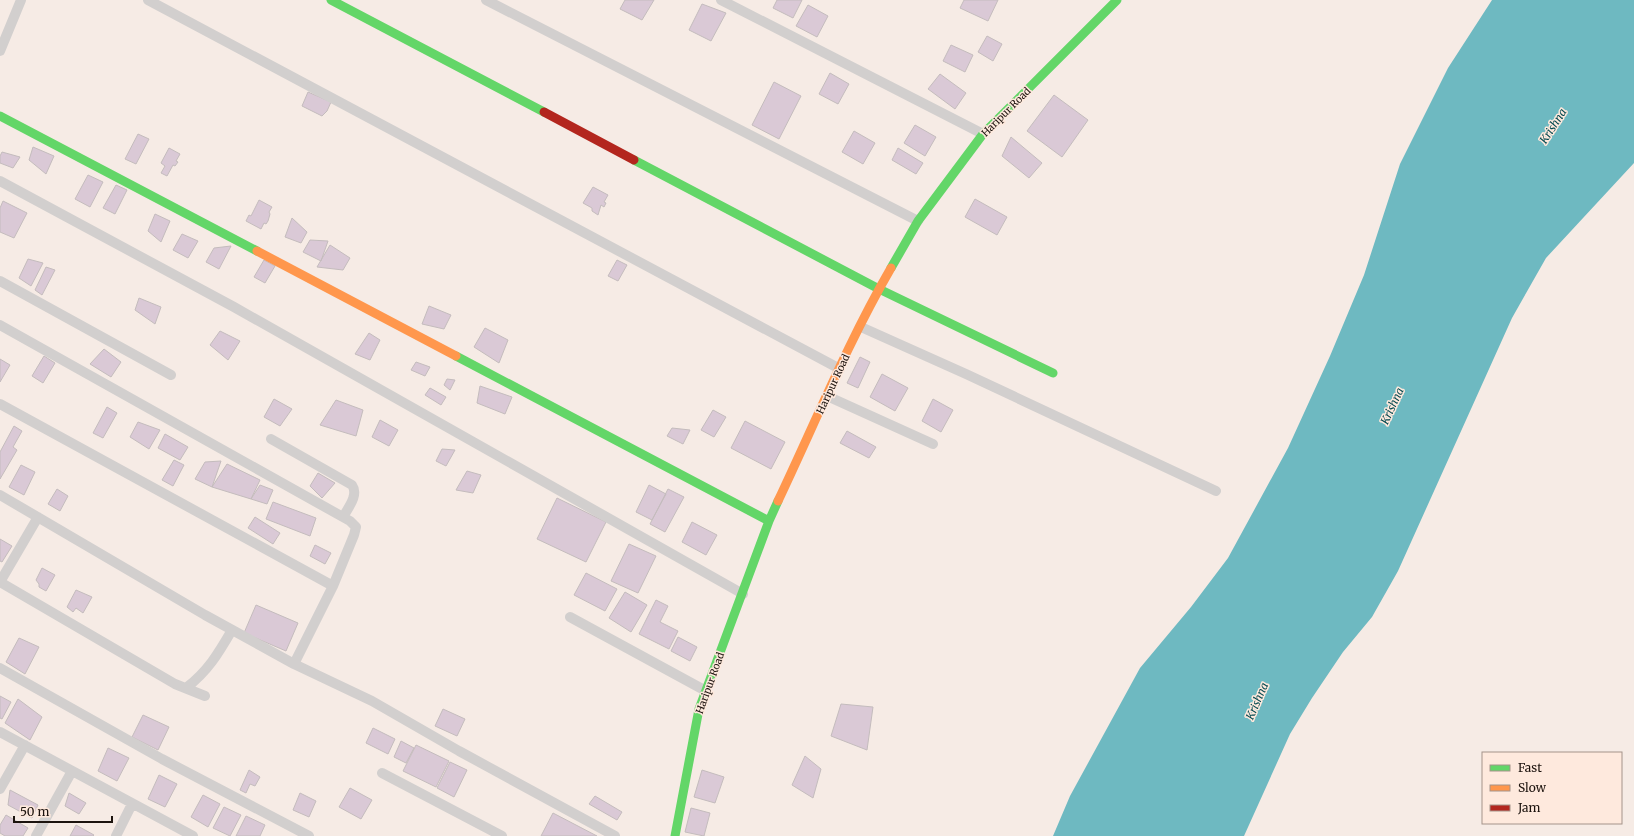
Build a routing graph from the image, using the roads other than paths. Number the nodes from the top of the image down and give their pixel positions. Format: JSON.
{"nodes":[{"id":1,"x":21,"y":0,"type":"edge"},
{"id":2,"x":148,"y":0,"type":"edge"},
{"id":3,"x":332,"y":0,"type":"edge"},
{"id":4,"x":486,"y":0,"type":"edge"},
{"id":5,"x":720,"y":0,"type":"edge"},
{"id":6,"x":1117,"y":0,"type":"edge"},
{"id":7,"x":0,"y":51,"type":"edge"},
{"id":8,"x":0,"y":116,"type":"edge"},
{"id":9,"x":983,"y":134,"type":"junction"},
{"id":10,"x":0,"y":181,"type":"edge"},
{"id":11,"x":918,"y":221,"type":"junction"},
{"id":12,"x":0,"y":281,"type":"edge"},
{"id":13,"x":879,"y":289,"type":"junction"},
{"id":14,"x":0,"y":325,"type":"edge"},
{"id":15,"x":861,"y":327,"type":"junction"},
{"id":16,"x":840,"y":369,"type":"junction"},
{"id":17,"x":1053,"y":373,"type":"dead end"},
{"id":18,"x":171,"y":375,"type":"dead end"},
{"id":19,"x":827,"y":396,"type":"junction"},
{"id":20,"x":0,"y":404,"type":"edge"},
{"id":21,"x":271,"y":439,"type":"dead end"},
{"id":22,"x":933,"y":444,"type":"dead end"},
{"id":23,"x":1216,"y":491,"type":"dead end"},
{"id":24,"x":0,"y":495,"type":"edge"},
{"id":25,"x":38,"y":517,"type":"junction"},
{"id":26,"x":343,"y":518,"type":"junction"},
{"id":27,"x":769,"y":521,"type":"junction"},
{"id":28,"x":0,"y":582,"type":"edge"},
{"id":29,"x":333,"y":586,"type":"junction"},
{"id":30,"x":743,"y":594,"type":"junction"},
{"id":31,"x":570,"y":617,"type":"dead end"},
{"id":32,"x":232,"y":630,"type":"junction"},
{"id":33,"x":294,"y":664,"type":"junction"},
{"id":34,"x":0,"y":668,"type":"edge"},
{"id":35,"x":186,"y":688,"type":"junction"},
{"id":36,"x":706,"y":691,"type":"junction"},
{"id":37,"x":205,"y":696,"type":"dead end"},
{"id":38,"x":0,"y":732,"type":"edge"},
{"id":39,"x":24,"y":745,"type":"junction"},
{"id":40,"x":72,"y":771,"type":"junction"},
{"id":41,"x":382,"y":773,"type":"dead end"},
{"id":42,"x":0,"y":789,"type":"edge"},
{"id":43,"x":132,"y":804,"type":"junction"},
{"id":44,"x":36,"y":836,"type":"edge"},
{"id":45,"x":116,"y":836,"type":"edge"},
{"id":46,"x":193,"y":836,"type":"edge"},
{"id":47,"x":309,"y":836,"type":"edge"},
{"id":48,"x":502,"y":836,"type":"edge"},
{"id":49,"x":615,"y":836,"type":"edge"},
{"id":50,"x":675,"y":836,"type":"edge"}],
"edges":[{"from":1,"to":7,"type":"street"},
{"from":2,"to":16,"type":"street"},
{"from":3,"to":13,"type":"street"},
{"from":4,"to":11,"type":"street"},
{"from":5,"to":9,"type":"street"},
{"from":6,"to":9,"type":"street","name":"Haripur Road"},
{"from":8,"to":27,"type":"street"},
{"from":9,"to":11,"type":"street","name":"Haripur Road"},
{"from":10,"to":30,"type":"street"},
{"from":11,"to":13,"type":"street","name":"Haripur Road"},
{"from":12,"to":18,"type":"street"},
{"from":13,"to":15,"type":"street","name":"Haripur Road"},
{"from":13,"to":17,"type":"street"},
{"from":14,"to":26,"type":"street"},
{"from":15,"to":16,"type":"street","name":"Haripur Road"},
{"from":15,"to":23,"type":"street"},
{"from":16,"to":19,"type":"street","name":"Haripur Road"},
{"from":19,"to":22,"type":"street"},
{"from":19,"to":27,"type":"street","name":"Haripur Road"},
{"from":20,"to":29,"type":"street"},
{"from":21,"to":26,"type":"street"},
{"from":24,"to":25,"type":"street"},
{"from":25,"to":28,"type":"street"},
{"from":25,"to":32,"type":"street"},
{"from":26,"to":29,"type":"street"},
{"from":27,"to":30,"type":"street","name":"Haripur Road"},
{"from":28,"to":35,"type":"street"},
{"from":29,"to":33,"type":"street"},
{"from":30,"to":36,"type":"street","name":"Haripur Road"},
{"from":31,"to":36,"type":"street"},
{"from":32,"to":33,"type":"street"},
{"from":32,"to":35,"type":"street"},
{"from":33,"to":49,"type":"street"},
{"from":34,"to":47,"type":"street"},
{"from":35,"to":37,"type":"street"},
{"from":36,"to":50,"type":"street","name":"Haripur Road"},
{"from":38,"to":39,"type":"street"},
{"from":39,"to":40,"type":"street"},
{"from":39,"to":42,"type":"street"},
{"from":40,"to":43,"type":"street"},
{"from":40,"to":44,"type":"street"},
{"from":41,"to":48,"type":"street"},
{"from":43,"to":45,"type":"street"},
{"from":43,"to":46,"type":"street"}]}
